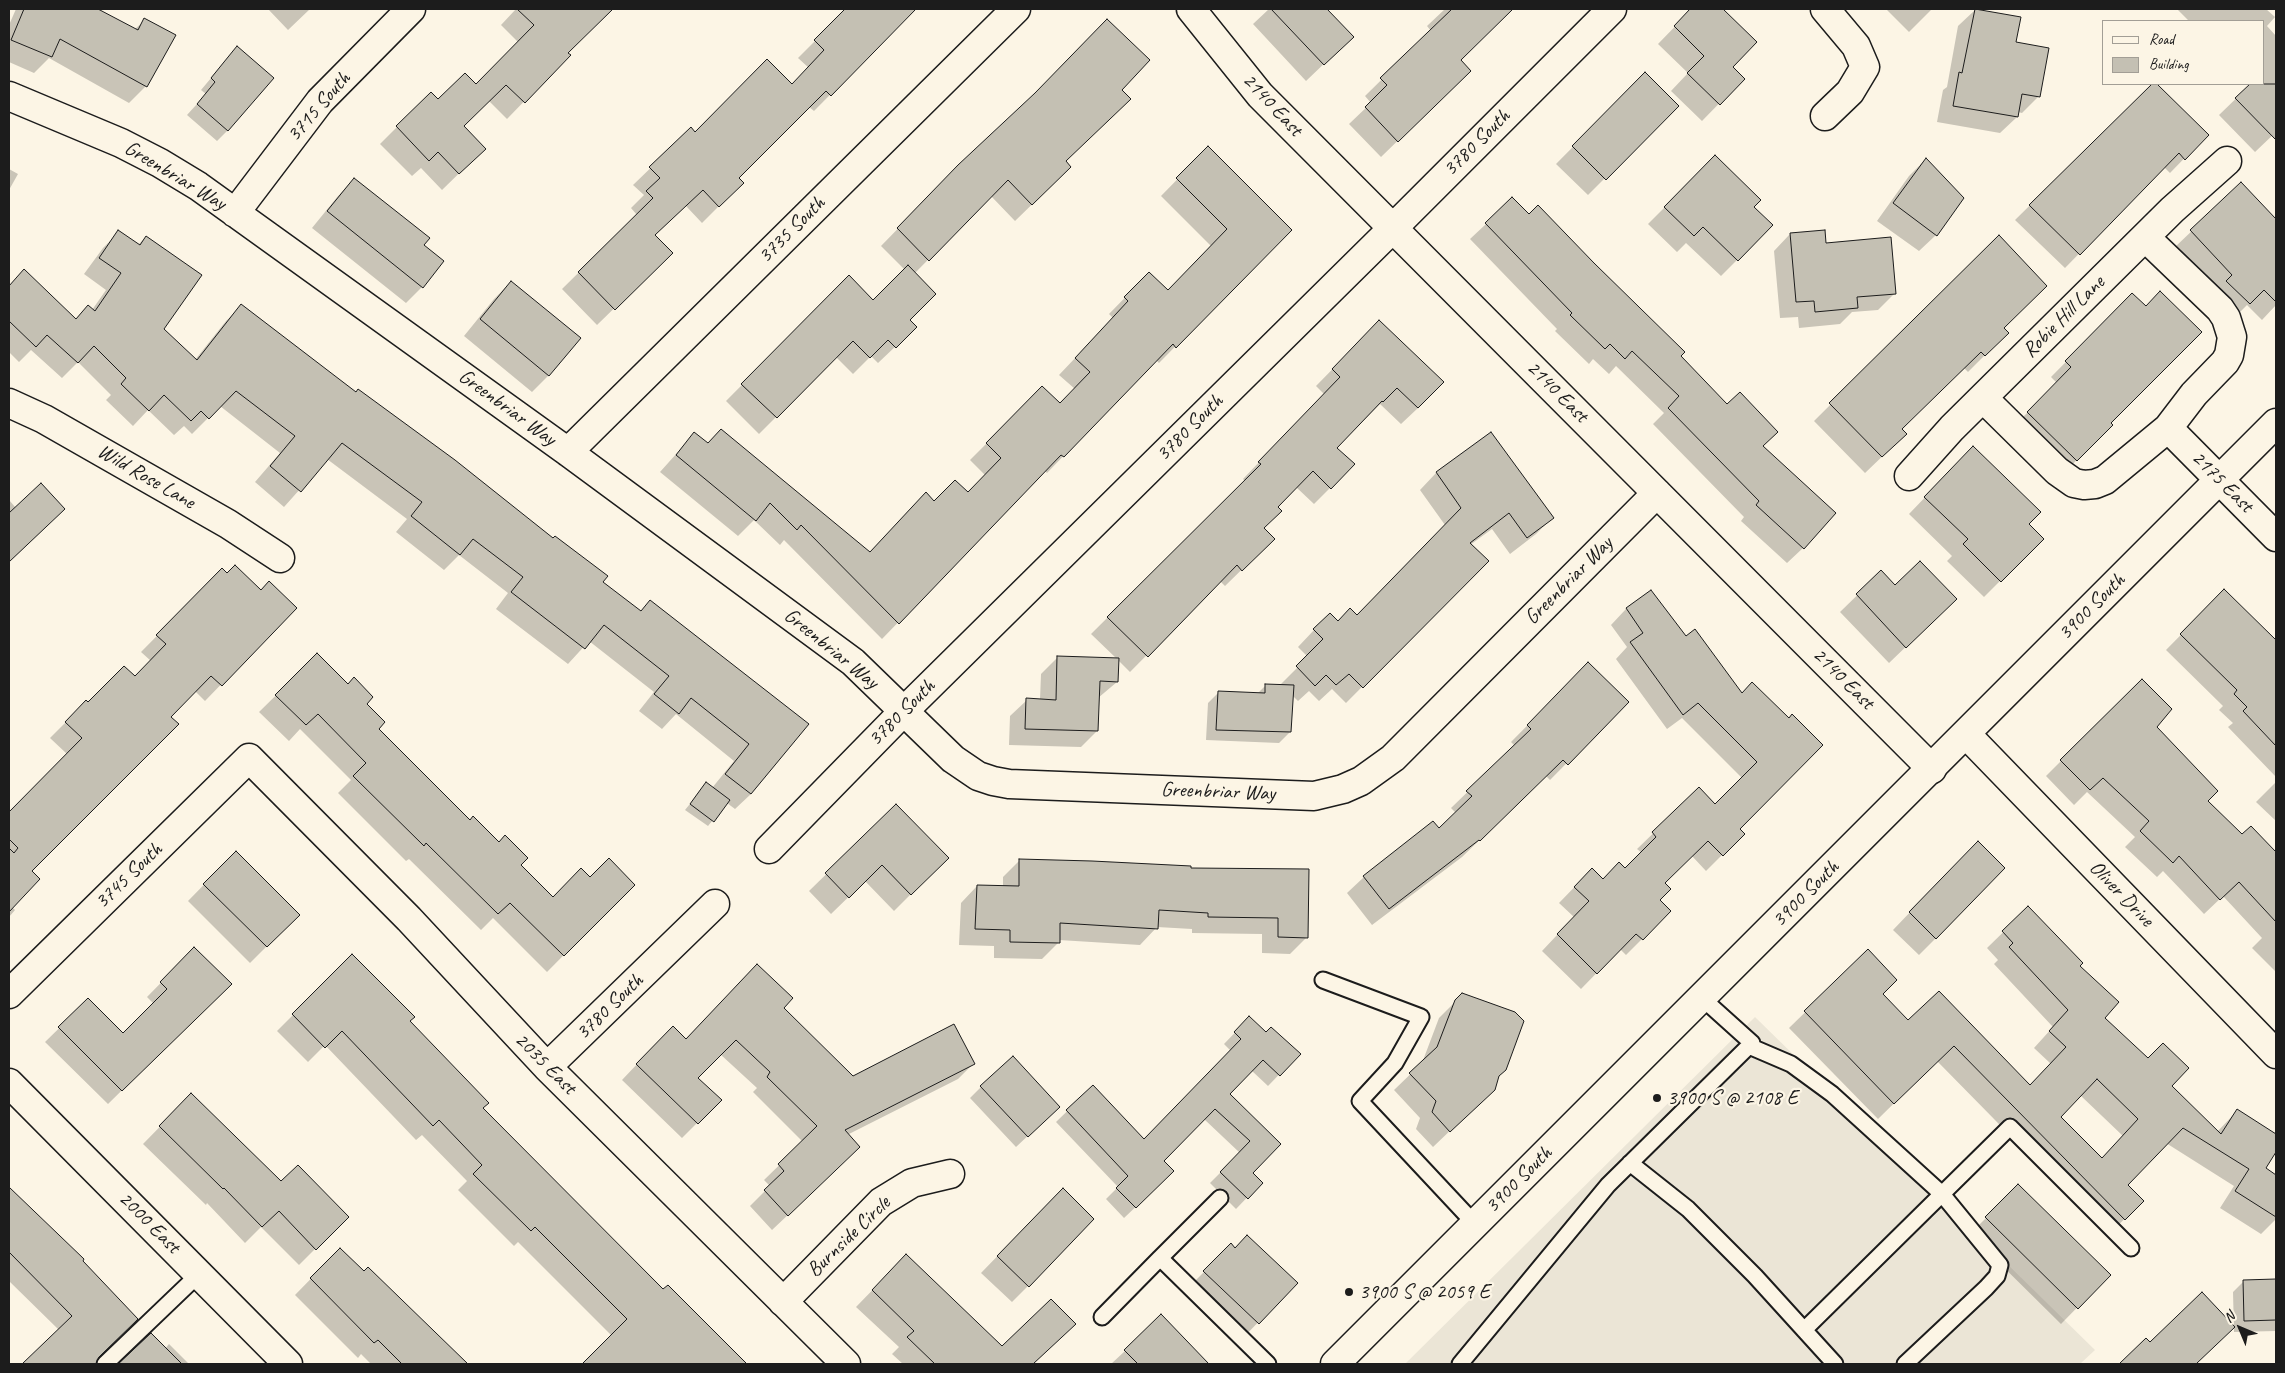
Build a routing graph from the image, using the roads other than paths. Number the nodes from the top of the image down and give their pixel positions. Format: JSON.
{"nodes":[{"id":1,"x":411,"y":9,"type":"edge"},
{"id":2,"x":1016,"y":9,"type":"edge"},
{"id":3,"x":1190,"y":9,"type":"edge"},
{"id":4,"x":1612,"y":9,"type":"edge"},
{"id":5,"x":1826,"y":9,"type":"edge"},
{"id":6,"x":9,"y":96,"type":"edge"},
{"id":7,"x":1825,"y":116,"type":"dead end"},
{"id":8,"x":2227,"y":161,"type":"dead end"},
{"id":9,"x":235,"y":213,"type":"junction"},
{"id":10,"x":1393,"y":228,"type":"junction"},
{"id":11,"x":2145,"y":237,"type":"junction"},
{"id":12,"x":1983,"y":398,"type":"junction"},
{"id":13,"x":9,"y":402,"type":"edge"},
{"id":14,"x":2276,"y":423,"type":"edge"},
{"id":15,"x":2168,"y":428,"type":"junction"},
{"id":16,"x":568,"y":452,"type":"junction"},
{"id":17,"x":1909,"y":476,"type":"dead end"},
{"id":18,"x":2220,"y":479,"type":"junction"},
{"id":19,"x":1657,"y":493,"type":"junction"},
{"id":20,"x":2276,"y":537,"type":"edge"},
{"id":21,"x":280,"y":558,"type":"dead end"},
{"id":22,"x":904,"y":711,"type":"junction"},
{"id":23,"x":1966,"y":734,"type":"junction"},
{"id":24,"x":249,"y":758,"type":"joint"},
{"id":25,"x":1932,"y":769,"type":"junction"},
{"id":26,"x":769,"y":850,"type":"dead end"},
{"id":27,"x":715,"y":904,"type":"dead end"},
{"id":28,"x":1323,"y":980,"type":"dead end"},
{"id":29,"x":9,"y":994,"type":"edge"},
{"id":30,"x":1702,"y":998,"type":"junction"},
{"id":31,"x":1749,"y":1046,"type":"junction"},
{"id":32,"x":2276,"y":1054,"type":"edge"},
{"id":33,"x":548,"y":1067,"type":"junction"},
{"id":34,"x":9,"y":1083,"type":"edge"},
{"id":35,"x":1630,"y":1163,"type":"junction"},
{"id":36,"x":950,"y":1174,"type":"dead end"},
{"id":37,"x":1942,"y":1194,"type":"junction"},
{"id":38,"x":1220,"y":1198,"type":"dead end"},
{"id":39,"x":1475,"y":1224,"type":"junction"},
{"id":40,"x":2130,"y":1248,"type":"dead end"},
{"id":41,"x":1160,"y":1258,"type":"junction"},
{"id":42,"x":199,"y":1274,"type":"junction"},
{"id":43,"x":783,"y":1302,"type":"junction"},
{"id":44,"x":1102,"y":1317,"type":"dead end"},
{"id":45,"x":1804,"y":1330,"type":"junction"},
{"id":46,"x":105,"y":1364,"type":"edge"},
{"id":47,"x":288,"y":1364,"type":"edge"},
{"id":48,"x":846,"y":1364,"type":"edge"},
{"id":49,"x":1268,"y":1364,"type":"edge"},
{"id":50,"x":1335,"y":1364,"type":"edge"},
{"id":51,"x":1460,"y":1364,"type":"edge"},
{"id":52,"x":1835,"y":1364,"type":"edge"},
{"id":53,"x":1905,"y":1364,"type":"edge"}],
"edges":[{"from":1,"to":9,"type":"street","name":"3715 South"},
{"from":2,"to":16,"type":"street","name":"3735 South"},
{"from":3,"to":10,"type":"street","name":"2140 East"},
{"from":4,"to":10,"type":"street","name":"3780 South"},
{"from":5,"to":7,"type":"street"},
{"from":6,"to":9,"type":"street","name":"Greenbriar Way"},
{"from":8,"to":11,"type":"street","name":"Robie Hill Lane"},
{"from":9,"to":16,"type":"street","name":"Greenbriar Way"},
{"from":10,"to":19,"type":"street","name":"2140 East"},
{"from":10,"to":22,"type":"street","name":"3780 South"},
{"from":11,"to":12,"type":"street","name":"Robie Hill Lane"},
{"from":11,"to":15,"type":"street"},
{"from":12,"to":15,"type":"street"},
{"from":12,"to":17,"type":"street","name":"Robie Hill Lane"},
{"from":13,"to":21,"type":"street","name":"Wild Rose Lane"},
{"from":14,"to":18,"type":"street","name":"3900 South"},
{"from":15,"to":18,"type":"street","name":"2175 East"},
{"from":16,"to":22,"type":"street","name":"Greenbriar Way"},
{"from":18,"to":20,"type":"street","name":"2175 East"},
{"from":18,"to":23,"type":"street","name":"3900 South"},
{"from":19,"to":22,"type":"street","name":"Greenbriar Way"},
{"from":19,"to":25,"type":"street","name":"2140 East"},
{"from":22,"to":26,"type":"street","name":"3780 South"},
{"from":23,"to":25,"type":"street","name":"3900 South"},
{"from":23,"to":32,"type":"street","name":"Oliver Drive"},
{"from":24,"to":29,"type":"street","name":"3745 South"},
{"from":24,"to":33,"type":"street","name":"2035 East"},
{"from":25,"to":30,"type":"street","name":"3900 South"},
{"from":27,"to":33,"type":"street","name":"3780 South"},
{"from":28,"to":39,"type":"lane"},
{"from":30,"to":31,"type":"lane"},
{"from":30,"to":39,"type":"street","name":"3900 South"},
{"from":31,"to":35,"type":"lane"},
{"from":31,"to":37,"type":"lane"},
{"from":33,"to":43,"type":"street","name":"2035 East"},
{"from":34,"to":42,"type":"street","name":"2000 East"},
{"from":35,"to":45,"type":"lane"},
{"from":35,"to":51,"type":"lane"},
{"from":36,"to":43,"type":"street","name":"Burnside Circle"},
{"from":37,"to":40,"type":"lane"},
{"from":37,"to":45,"type":"lane"},
{"from":37,"to":53,"type":"lane"},
{"from":38,"to":41,"type":"lane"},
{"from":39,"to":50,"type":"street","name":"3900 South"},
{"from":41,"to":44,"type":"lane"},
{"from":41,"to":49,"type":"lane"},
{"from":42,"to":46,"type":"lane"},
{"from":42,"to":47,"type":"street","name":"2000 East"},
{"from":43,"to":48,"type":"street","name":"2035 East"},
{"from":45,"to":52,"type":"lane"}]}
